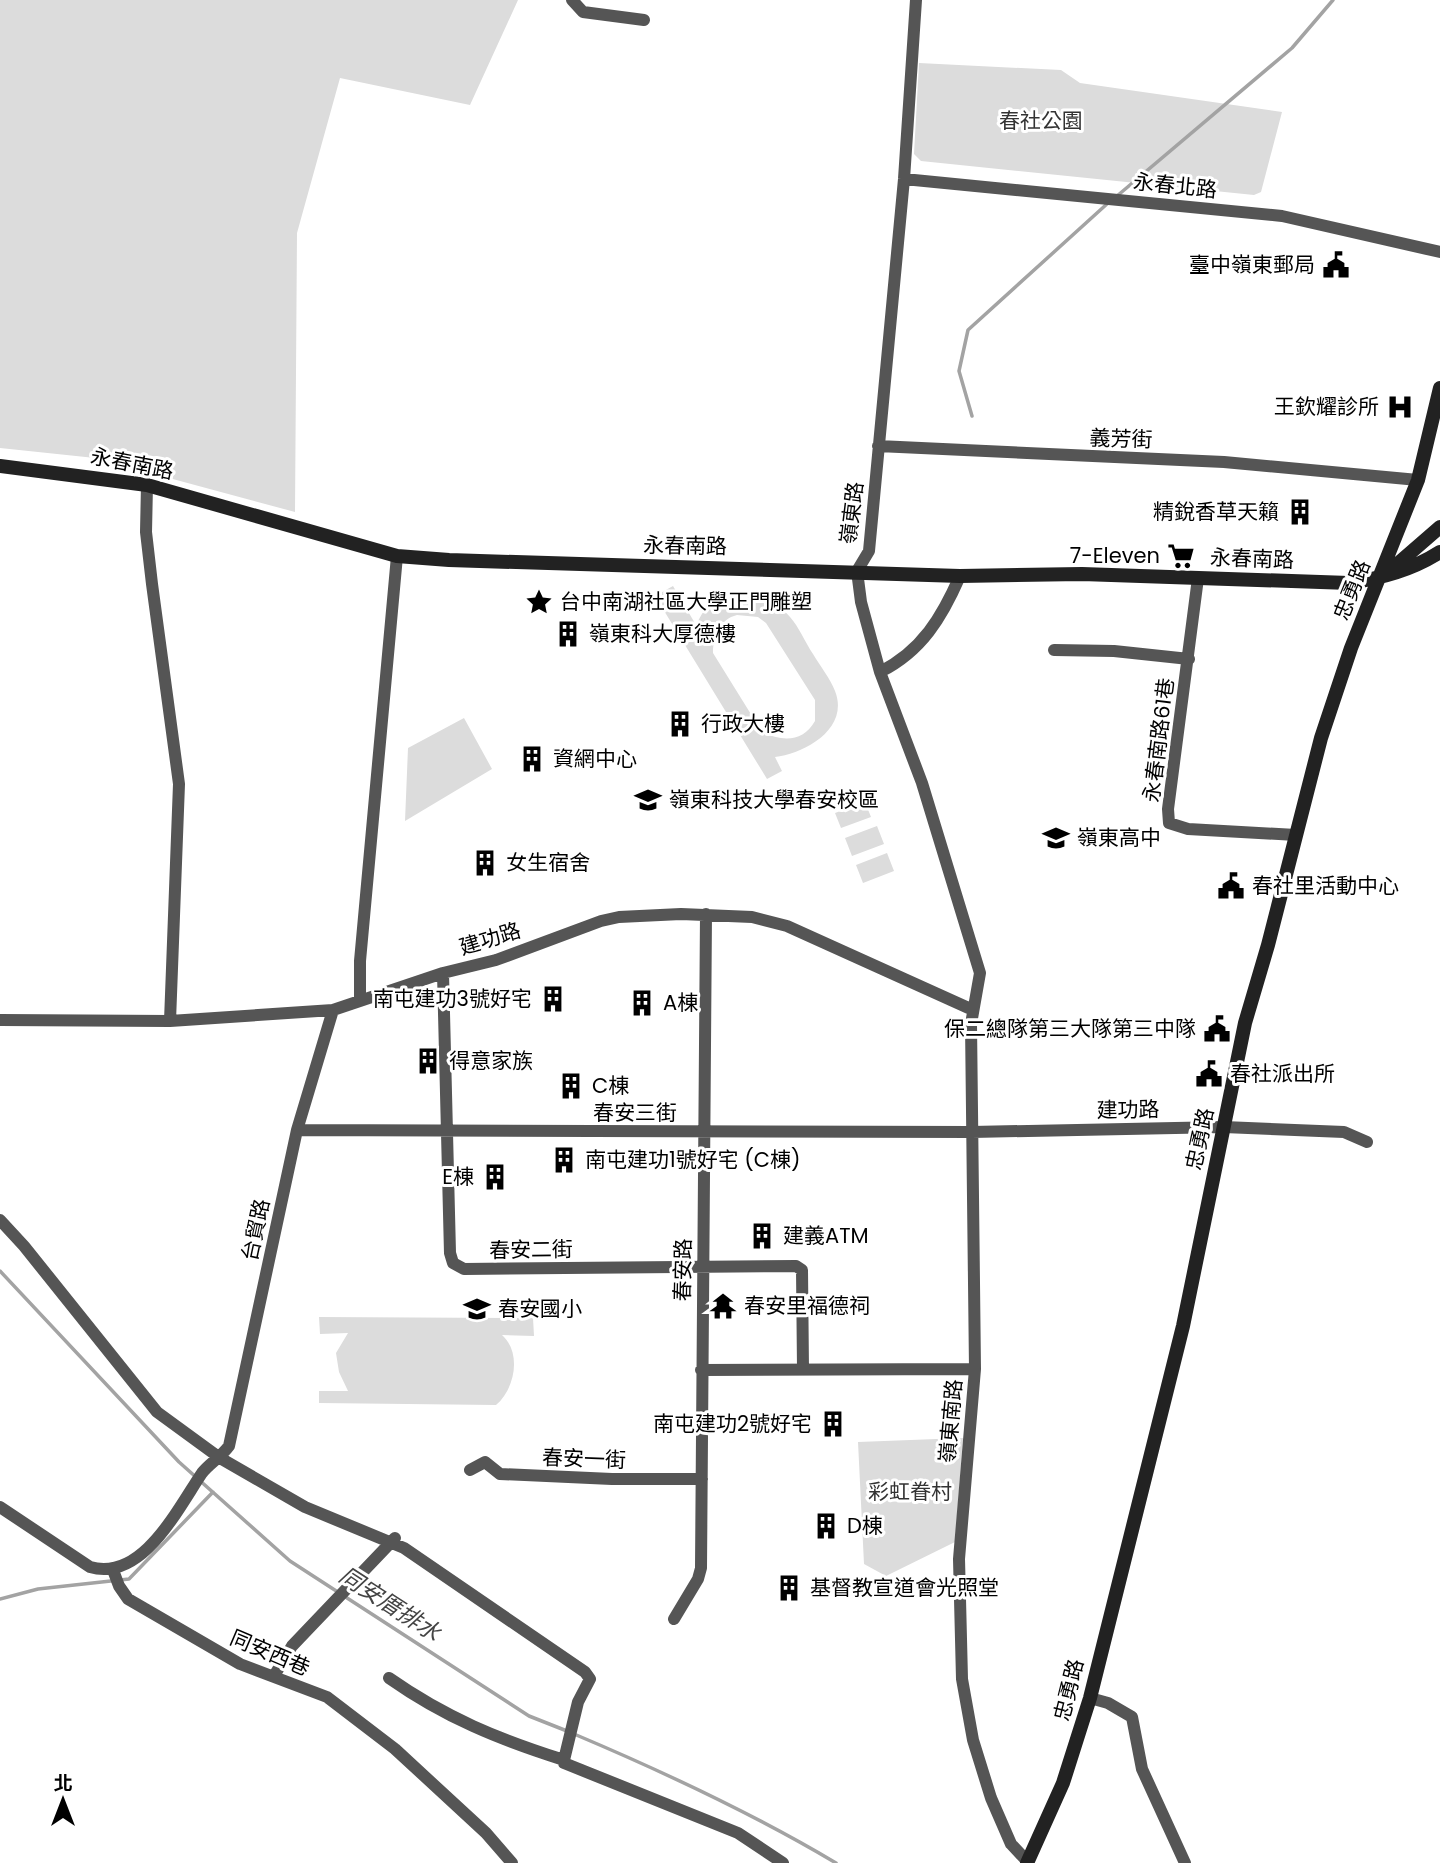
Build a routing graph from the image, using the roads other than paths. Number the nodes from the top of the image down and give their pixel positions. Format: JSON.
{"nodes":[{"id":1,"x":572,"y":0,"type":"edge"},
{"id":2,"x":916,"y":0,"type":"edge"},
{"id":3,"x":644,"y":20,"type":"dead end"},
{"id":4,"x":904,"y":179,"type":"junction"},
{"id":5,"x":1440,"y":252,"type":"edge"},
{"id":6,"x":1440,"y":388,"type":"edge"},
{"id":7,"x":878,"y":446,"type":"junction"},
{"id":8,"x":0,"y":466,"type":"edge"},
{"id":9,"x":1418,"y":480,"type":"junction"},
{"id":10,"x":147,"y":485,"type":"junction"},
{"id":11,"x":1440,"y":527,"type":"edge"},
{"id":12,"x":1440,"y":552,"type":"edge"},
{"id":13,"x":397,"y":556,"type":"junction"},
{"id":14,"x":857,"y":571,"type":"junction"},
{"id":15,"x":960,"y":576,"type":"junction"},
{"id":16,"x":1198,"y":578,"type":"junction"},
{"id":17,"x":1380,"y":578,"type":"junction"},
{"id":18,"x":1054,"y":650,"type":"dead end"},
{"id":19,"x":1189,"y":659,"type":"junction"},
{"id":20,"x":880,"y":672,"type":"junction"},
{"id":21,"x":1296,"y":835,"type":"junction"},
{"id":22,"x":706,"y":914,"type":"junction"},
{"id":23,"x":443,"y":973,"type":"junction"},
{"id":24,"x":360,"y":999,"type":"junction"},
{"id":25,"x":333,"y":1010,"type":"junction"},
{"id":26,"x":973,"y":1010,"type":"junction"},
{"id":27,"x":0,"y":1020,"type":"edge"},
{"id":28,"x":170,"y":1021,"type":"junction"},
{"id":29,"x":1224,"y":1127,"type":"junction"},
{"id":30,"x":298,"y":1130,"type":"junction"},
{"id":31,"x":448,"y":1132,"type":"junction"},
{"id":32,"x":703,"y":1132,"type":"junction"},
{"id":33,"x":972,"y":1132,"type":"junction"},
{"id":34,"x":1367,"y":1142,"type":"dead end"},
{"id":35,"x":0,"y":1220,"type":"edge"},
{"id":36,"x":703,"y":1267,"type":"junction"},
{"id":37,"x":803,"y":1369,"type":"junction"},
{"id":38,"x":975,"y":1369,"type":"junction"},
{"id":39,"x":701,"y":1370,"type":"junction"},
{"id":40,"x":220,"y":1458,"type":"junction"},
{"id":41,"x":470,"y":1470,"type":"dead end"},
{"id":42,"x":702,"y":1479,"type":"junction"},
{"id":43,"x":0,"y":1507,"type":"edge"},
{"id":44,"x":393,"y":1539,"type":"junction"},
{"id":45,"x":113,"y":1570,"type":"junction"},
{"id":46,"x":674,"y":1619,"type":"dead end"},
{"id":47,"x":274,"y":1676,"type":"junction"},
{"id":48,"x":389,"y":1678,"type":"dead end"},
{"id":49,"x":1090,"y":1698,"type":"junction"},
{"id":50,"x":564,"y":1756,"type":"junction"},
{"id":51,"x":1028,"y":1862,"type":"edge"},
{"id":52,"x":512,"y":1863,"type":"edge"},
{"id":53,"x":783,"y":1863,"type":"edge"},
{"id":54,"x":1185,"y":1863,"type":"edge"}],
"edges":[{"from":1,"to":3,"type":"street"},
{"from":2,"to":4,"type":"street","name":"嶺東路"},
{"from":4,"to":5,"type":"street","name":"永春北路"},
{"from":4,"to":7,"type":"street","name":"嶺東路"},
{"from":6,"to":9,"type":"street","name":"忠勇路"},
{"from":7,"to":9,"type":"street","name":"義芳街"},
{"from":7,"to":14,"type":"street","name":"嶺東路"},
{"from":8,"to":10,"type":"street","name":"永春南路"},
{"from":9,"to":17,"type":"street","name":"忠勇路"},
{"from":10,"to":13,"type":"street","name":"永春南路"},
{"from":10,"to":28,"type":"street"},
{"from":11,"to":17,"type":"street"},
{"from":12,"to":17,"type":"street","name":"永春南路"},
{"from":13,"to":14,"type":"street","name":"永春南路"},
{"from":13,"to":24,"type":"street"},
{"from":14,"to":15,"type":"street","name":"永春南路"},
{"from":14,"to":20,"type":"street","name":"嶺東路"},
{"from":15,"to":16,"type":"street","name":"永春南路"},
{"from":15,"to":20,"type":"street"},
{"from":16,"to":17,"type":"street","name":"永春南路"},
{"from":16,"to":19,"type":"street","name":"永春南路61巷"},
{"from":17,"to":21,"type":"street","name":"忠勇路"},
{"from":18,"to":19,"type":"street"},
{"from":19,"to":21,"type":"street","name":"永春南路61巷"},
{"from":20,"to":26,"type":"street","name":"嶺東路"},
{"from":21,"to":29,"type":"street","name":"忠勇路"},
{"from":22,"to":23,"type":"street","name":"建功路"},
{"from":22,"to":26,"type":"street","name":"建功路"},
{"from":22,"to":32,"type":"street","name":"春安路"},
{"from":23,"to":24,"type":"street","name":"建功路"},
{"from":23,"to":31,"type":"street","name":"春安二街"},
{"from":24,"to":25,"type":"street","name":"建功路"},
{"from":25,"to":28,"type":"street","name":"建功路"},
{"from":25,"to":30,"type":"street","name":"台貿路"},
{"from":26,"to":33,"type":"street","name":"嶺東南路"},
{"from":27,"to":28,"type":"street","name":"建功路"},
{"from":29,"to":33,"type":"street","name":"建功路"},
{"from":29,"to":34,"type":"street","name":"建功路"},
{"from":29,"to":49,"type":"street","name":"忠勇路"},
{"from":30,"to":31,"type":"street","name":"春安三街"},
{"from":30,"to":40,"type":"street","name":"台貿路"},
{"from":31,"to":32,"type":"street","name":"春安三街"},
{"from":31,"to":36,"type":"street","name":"春安二街"},
{"from":32,"to":33,"type":"street","name":"春安三街"},
{"from":32,"to":36,"type":"street","name":"春安路"},
{"from":33,"to":38,"type":"street","name":"嶺東南路"},
{"from":35,"to":40,"type":"street"},
{"from":36,"to":37,"type":"street","name":"春安二街"},
{"from":36,"to":39,"type":"street","name":"春安路"},
{"from":37,"to":38,"type":"street"},
{"from":37,"to":39,"type":"street"},
{"from":38,"to":51,"type":"street","name":"嶺東南路"},
{"from":39,"to":42,"type":"street","name":"春安路"},
{"from":40,"to":44,"type":"street"},
{"from":40,"to":45,"type":"street"},
{"from":41,"to":42,"type":"street","name":"春安一街"},
{"from":42,"to":46,"type":"street","name":"春安路"},
{"from":43,"to":45,"type":"street"},
{"from":44,"to":47,"type":"street"},
{"from":44,"to":50,"type":"street"},
{"from":45,"to":47,"type":"street","name":"同安西巷"},
{"from":47,"to":52,"type":"street","name":"同安西巷"},
{"from":48,"to":50,"type":"street"},
{"from":49,"to":51,"type":"street","name":"忠勇路"},
{"from":49,"to":54,"type":"street"},
{"from":50,"to":53,"type":"street"}]}
